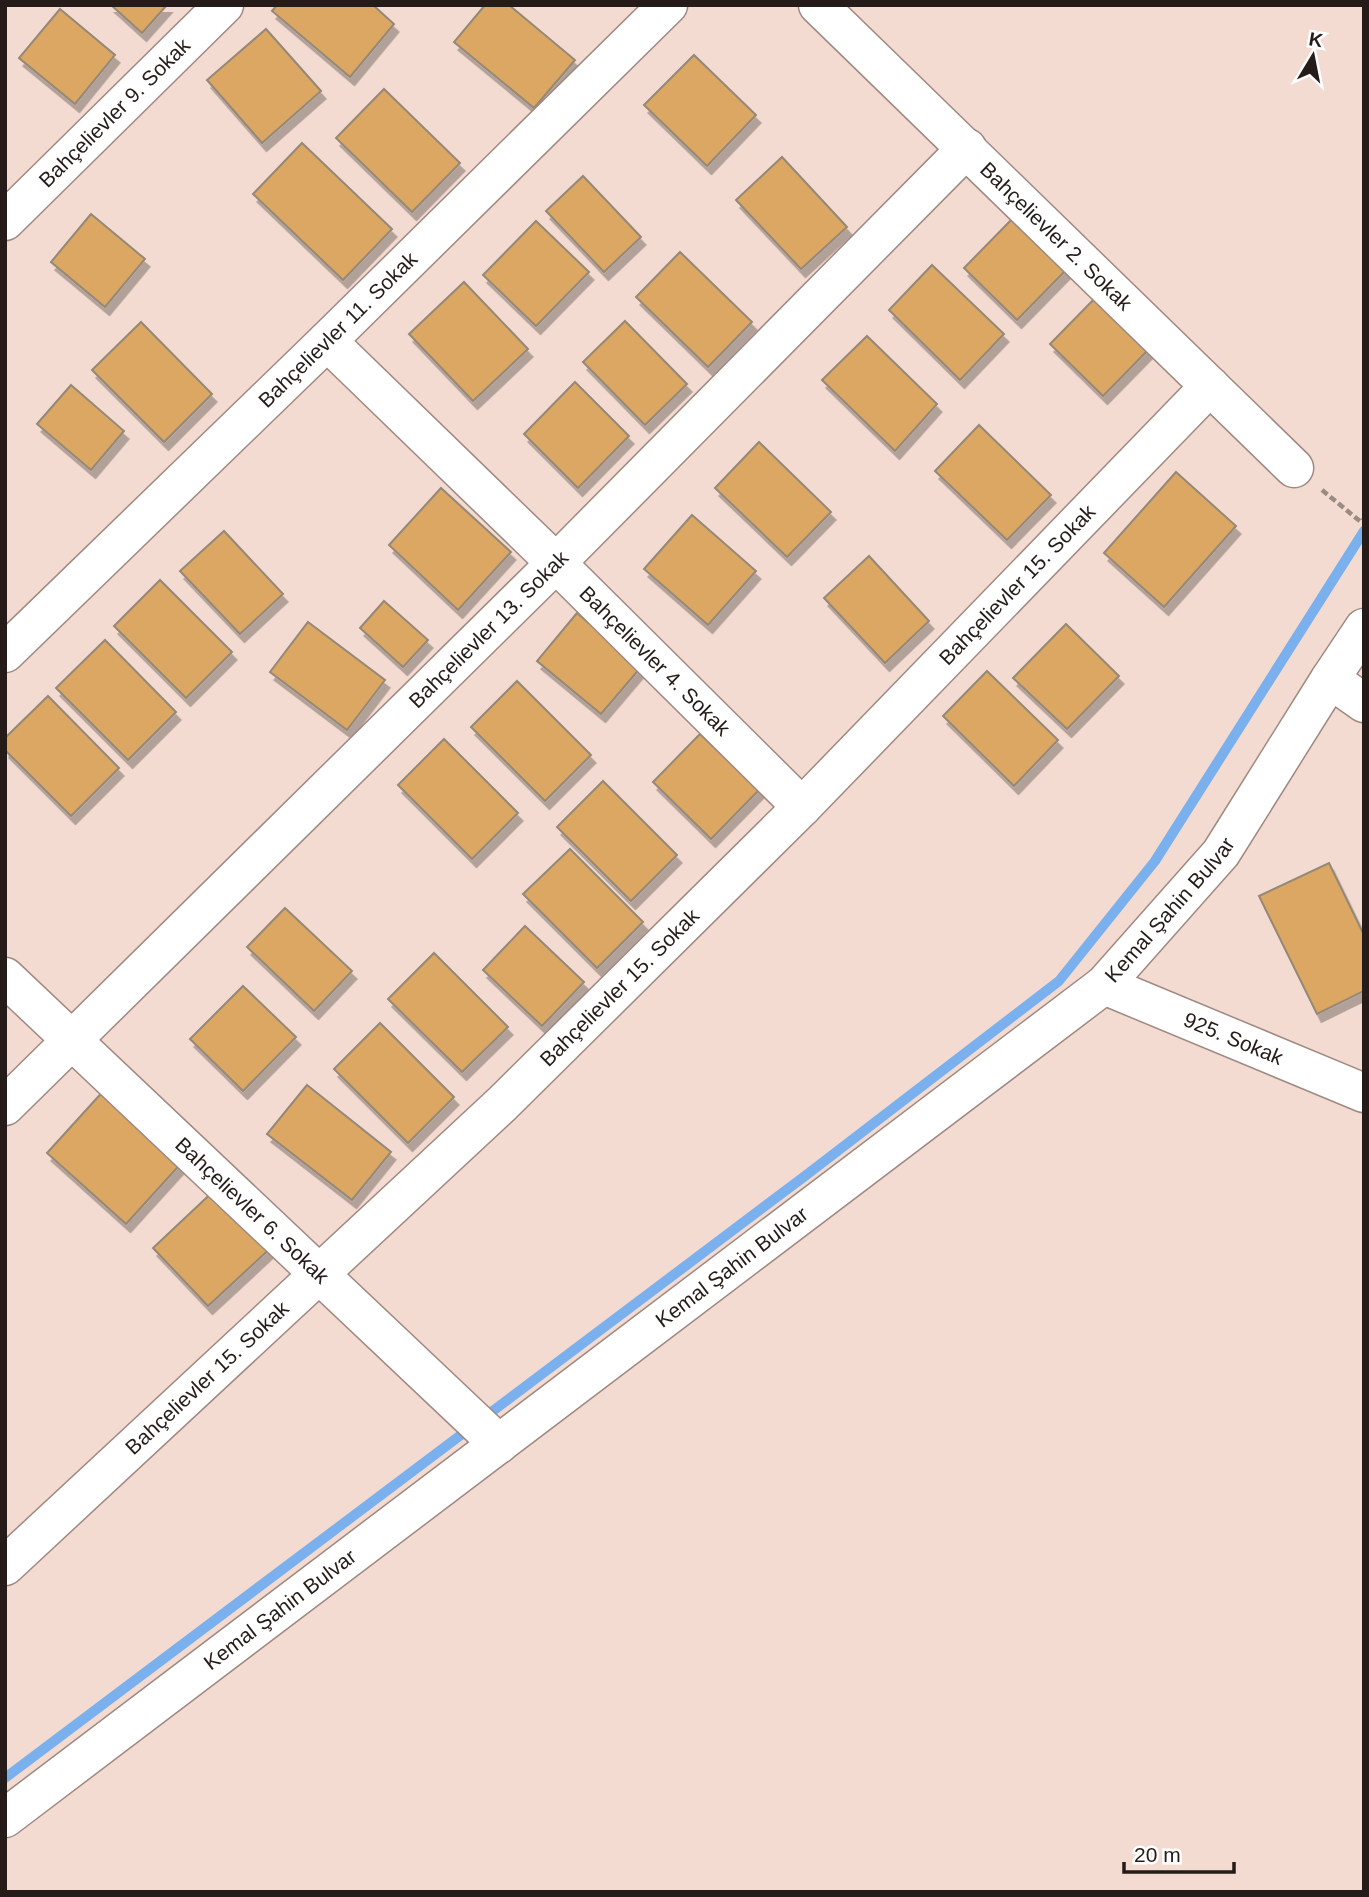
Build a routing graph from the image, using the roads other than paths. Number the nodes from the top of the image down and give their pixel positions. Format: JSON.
{"nodes":[{"id":1,"x":224,"y":5,"type":"edge"},
{"id":2,"x":668,"y":5,"type":"edge"},
{"id":3,"x":818,"y":5,"type":"edge"},
{"id":4,"x":967,"y":148,"type":"junction"},
{"id":5,"x":5,"y":221,"type":"edge"},
{"id":6,"x":327,"y":341,"type":"junction"},
{"id":7,"x":1210,"y":386,"type":"junction"},
{"id":8,"x":1294,"y":468,"type":"road end"},
{"id":9,"x":556,"y":563,"type":"junction"},
{"id":10,"x":1364,"y":628,"type":"edge"},
{"id":11,"x":5,"y":653,"type":"edge"},
{"id":12,"x":1329,"y":678,"type":"junction"},
{"id":13,"x":1364,"y":703,"type":"edge"},
{"id":14,"x":802,"y":807,"type":"junction"},
{"id":15,"x":5,"y":977,"type":"edge"},
{"id":16,"x":1104,"y":985,"type":"junction"},
{"id":17,"x":72,"y":1040,"type":"junction"},
{"id":18,"x":1364,"y":1093,"type":"edge"},
{"id":19,"x":5,"y":1106,"type":"edge"},
{"id":20,"x":320,"y":1275,"type":"junction"},
{"id":21,"x":497,"y":1442,"type":"junction"},
{"id":22,"x":5,"y":1566,"type":"edge"},
{"id":23,"x":5,"y":1818,"type":"edge"}],
"edges":[{"from":1,"to":5,"type":"street","name":"Bahçelievler 9. Sokak"},
{"from":2,"to":6,"type":"street","name":"Bahçelievler 11. Sokak"},
{"from":3,"to":4,"type":"street","name":"Bahçelievler 2. Sokak"},
{"from":4,"to":7,"type":"street","name":"Bahçelievler 2. Sokak"},
{"from":4,"to":9,"type":"street","name":"Bahçelievler 13. Sokak"},
{"from":6,"to":9,"type":"street","name":"Bahçelievler 4. Sokak"},
{"from":6,"to":11,"type":"street","name":"Bahçelievler 11. Sokak"},
{"from":7,"to":8,"type":"street","name":"Bahçelievler 2. Sokak"},
{"from":7,"to":14,"type":"street","name":"Bahçelievler 15. Sokak"},
{"from":9,"to":14,"type":"street","name":"Bahçelievler 4. Sokak"},
{"from":9,"to":17,"type":"street","name":"Bahçelievler 13. Sokak"},
{"from":10,"to":12,"type":"street","name":"Kemal Şahin Bulvar"},
{"from":12,"to":13,"type":"street"},
{"from":12,"to":16,"type":"street","name":"Kemal Şahin Bulvar"},
{"from":14,"to":20,"type":"street","name":"Bahçelievler 15. Sokak"},
{"from":15,"to":17,"type":"street","name":"Bahçelievler 6. Sokak"},
{"from":16,"to":18,"type":"street","name":"925. Sokak"},
{"from":16,"to":21,"type":"street","name":"Kemal Şahin Bulvar"},
{"from":17,"to":19,"type":"street","name":"Bahçelievler 13. Sokak"},
{"from":17,"to":20,"type":"street","name":"Bahçelievler 6. Sokak"},
{"from":20,"to":21,"type":"street","name":"Bahçelievler 6. Sokak"},
{"from":20,"to":22,"type":"street","name":"Bahçelievler 15. Sokak"},
{"from":21,"to":23,"type":"street","name":"Kemal Şahin Bulvar"}]}
